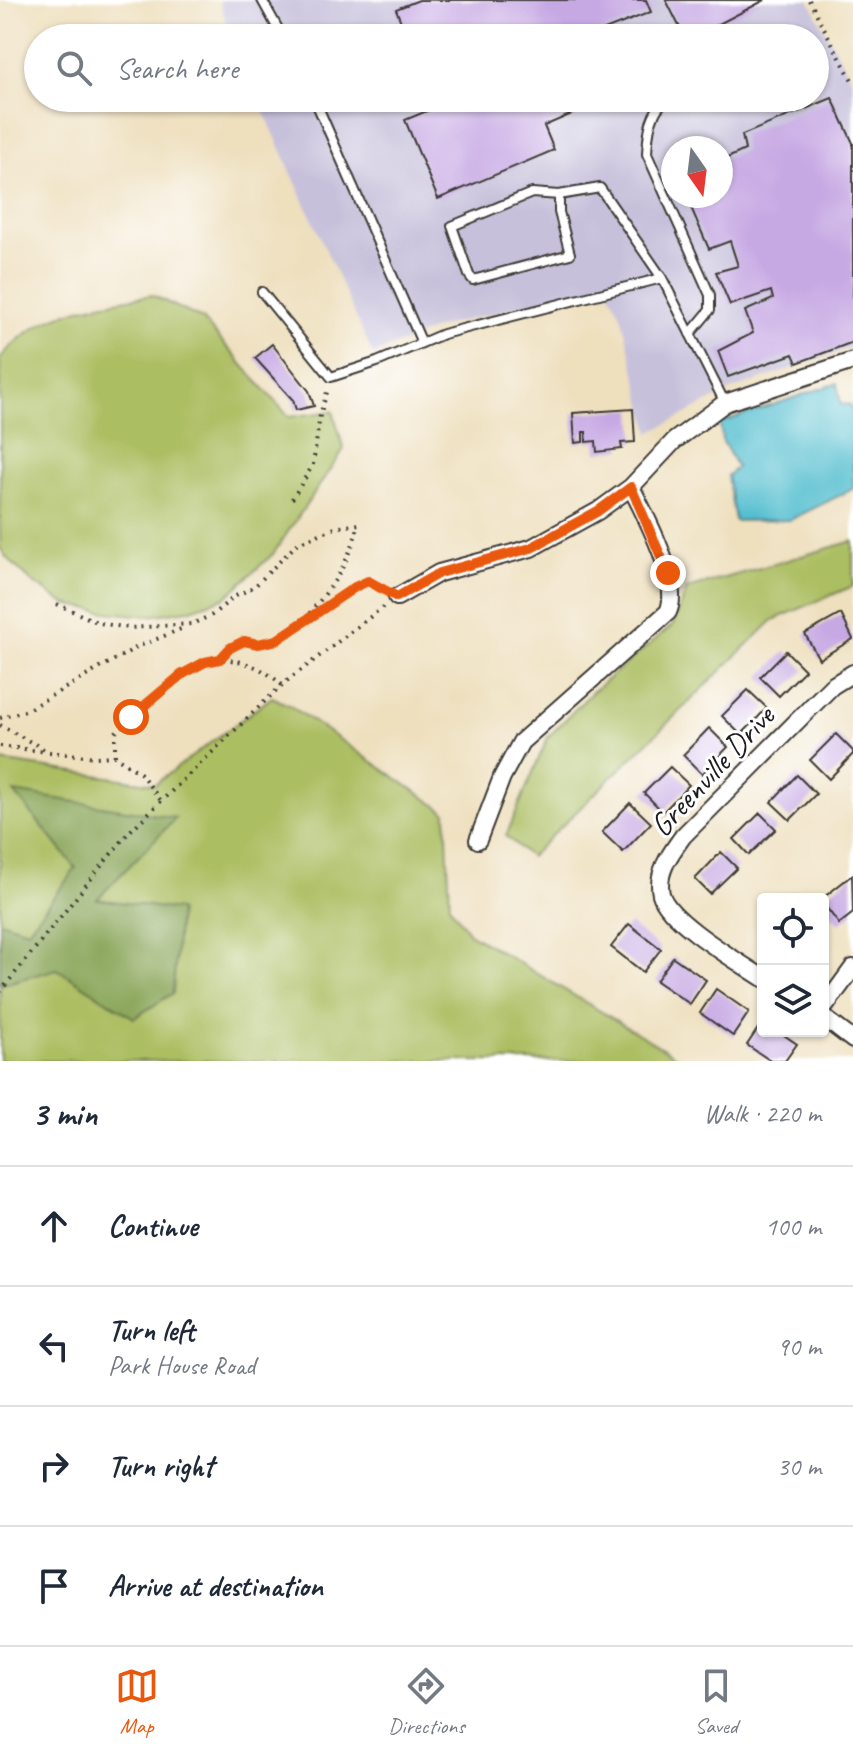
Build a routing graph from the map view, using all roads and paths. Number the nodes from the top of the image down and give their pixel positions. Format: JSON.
{"nodes":[{"id":1,"x":262,"y":0,"type":"edge"},
{"id":2,"x":809,"y":0,"type":"edge"},
{"id":3,"x":275,"y":24,"type":"edge"},
{"id":4,"x":822,"y":24,"type":"edge"},
{"id":5,"x":829,"y":37,"type":"edge"},
{"id":6,"x":853,"y":82,"type":"edge"},
{"id":7,"x":320,"y":112,"type":"edge"},
{"id":8,"x":654,"y":112,"type":"edge"},
{"id":9,"x":559,"y":195,"type":"junction"},
{"id":10,"x":662,"y":278,"type":"junction"},
{"id":11,"x":262,"y":292,"type":"dead end"},
{"id":12,"x":690,"y":334,"type":"junction"},
{"id":13,"x":422,"y":343,"type":"junction"},
{"id":14,"x":853,"y":361,"type":"edge"},
{"id":15,"x":331,"y":377,"type":"junction"},
{"id":16,"x":725,"y":403,"type":"junction"},
{"id":17,"x":631,"y":487,"type":"junction"},
{"id":18,"x":292,"y":499,"type":"dead end"},
{"id":19,"x":397,"y":597,"type":"junction"},
{"id":20,"x":57,"y":604,"type":"dead end"},
{"id":21,"x":192,"y":624,"type":"junction"},
{"id":22,"x":297,"y":627,"type":"junction"},
{"id":23,"x":220,"y":659,"type":"junction"},
{"id":24,"x":853,"y":673,"type":"edge"},
{"id":25,"x":282,"y":685,"type":"junction"},
{"id":26,"x":0,"y":718,"type":"edge"},
{"id":27,"x":0,"y":725,"type":"edge"},
{"id":28,"x":0,"y":746,"type":"edge"},
{"id":29,"x":49,"y":752,"type":"junction"},
{"id":30,"x":115,"y":756,"type":"junction"},
{"id":31,"x":162,"y":802,"type":"junction"},
{"id":32,"x":478,"y":840,"type":"dead end"},
{"id":33,"x":853,"y":968,"type":"edge"},
{"id":34,"x":757,"y":974,"type":"edge"},
{"id":35,"x":0,"y":992,"type":"edge"},
{"id":36,"x":829,"y":1001,"type":"edge"},
{"id":37,"x":829,"y":1022,"type":"edge"},
{"id":38,"x":853,"y":1040,"type":"edge"}],
"edges":[{"from":1,"to":3,"type":"lane"},
{"from":2,"to":4,"type":"path"},
{"from":5,"to":6,"type":"path"},
{"from":7,"to":13,"type":"lane"},
{"from":8,"to":12,"type":"lane"},
{"from":9,"to":9,"type":"lane"},
{"from":9,"to":10,"type":"lane"},
{"from":10,"to":12,"type":"lane"},
{"from":10,"to":13,"type":"lane"},
{"from":11,"to":15,"type":"lane"},
{"from":12,"to":16,"type":"lane"},
{"from":13,"to":15,"type":"lane"},
{"from":14,"to":16,"type":"street"},
{"from":15,"to":18,"type":"path"},
{"from":16,"to":17,"type":"street"},
{"from":17,"to":19,"type":"street"},
{"from":17,"to":32,"type":"street"},
{"from":19,"to":22,"type":"path"},
{"from":19,"to":25,"type":"path"},
{"from":20,"to":21,"type":"path"},
{"from":21,"to":22,"type":"path"},
{"from":21,"to":26,"type":"path"},
{"from":22,"to":23,"type":"path"},
{"from":23,"to":25,"type":"path"},
{"from":23,"to":30,"type":"path"},
{"from":24,"to":34,"type":"street","name":"Greenville Drive"},
{"from":25,"to":31,"type":"path"},
{"from":27,"to":29,"type":"path"},
{"from":28,"to":29,"type":"path"},
{"from":29,"to":30,"type":"path"},
{"from":30,"to":31,"type":"path"},
{"from":31,"to":35,"type":"path"},
{"from":33,"to":36,"type":"street"},
{"from":37,"to":38,"type":"street"}]}
